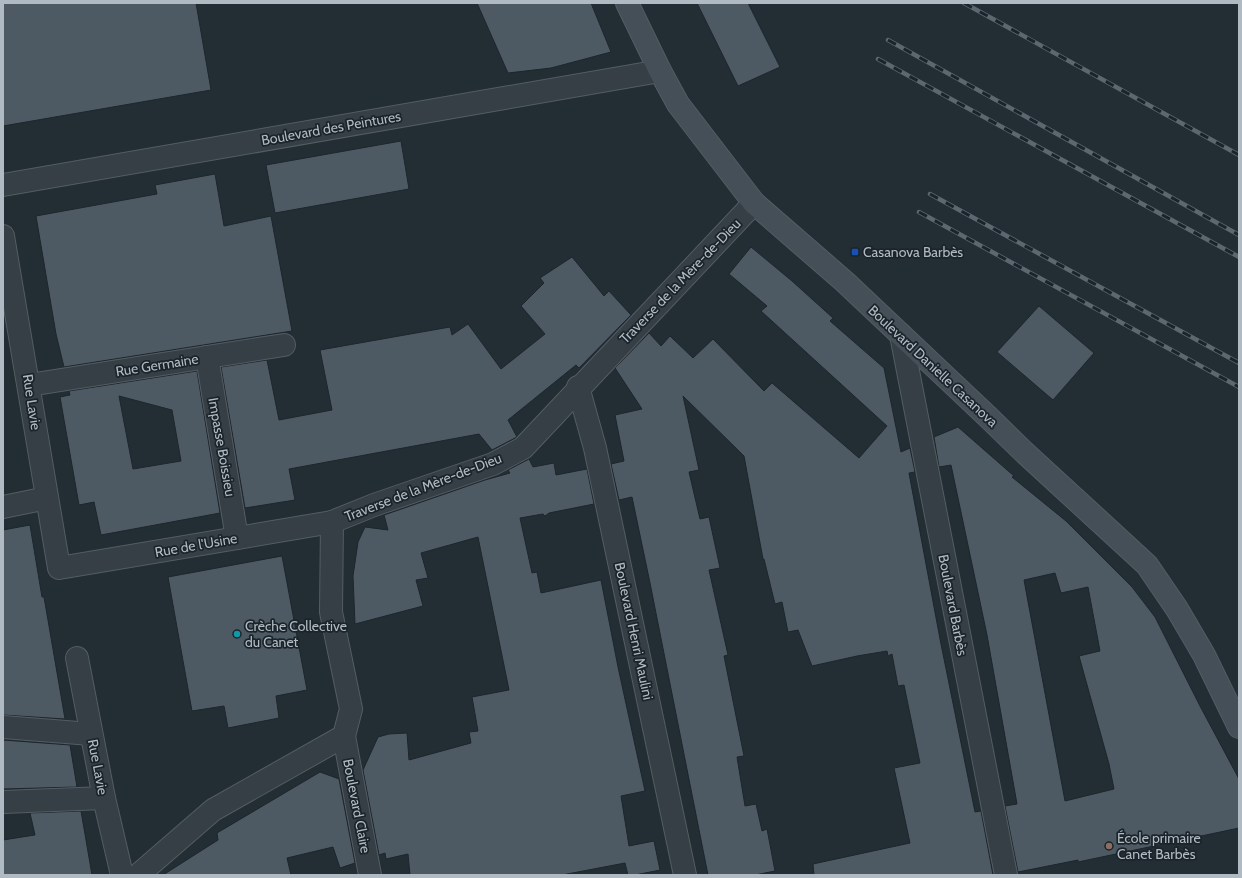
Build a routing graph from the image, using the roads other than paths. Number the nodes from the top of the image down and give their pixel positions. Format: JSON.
{"nodes":[{"id":1,"x":627,"y":3,"type":"edge"},
{"id":2,"x":660,"y":71,"type":"junction"},
{"id":3,"x":3,"y":185,"type":"edge"},
{"id":4,"x":754,"y":203,"type":"junction"},
{"id":5,"x":3,"y":236,"type":"edge"},
{"id":6,"x":901,"y":335,"type":"junction"},
{"id":7,"x":284,"y":345,"type":"dead end"},
{"id":8,"x":207,"y":357,"type":"junction"},
{"id":9,"x":29,"y":385,"type":"junction"},
{"id":10,"x":578,"y":387,"type":"junction"},
{"id":11,"x":47,"y":498,"type":"junction"},
{"id":12,"x":3,"y":507,"type":"edge"},
{"id":13,"x":332,"y":522,"type":"junction"},
{"id":14,"x":237,"y":538,"type":"junction"},
{"id":15,"x":60,"y":568,"type":"joint"},
{"id":16,"x":77,"y":658,"type":"dead end"},
{"id":17,"x":3,"y":727,"type":"edge"},
{"id":18,"x":1239,"y":727,"type":"edge"},
{"id":19,"x":91,"y":734,"type":"junction"},
{"id":20,"x":344,"y":736,"type":"junction"},
{"id":21,"x":104,"y":798,"type":"junction"},
{"id":22,"x":3,"y":802,"type":"edge"},
{"id":23,"x":122,"y":875,"type":"edge"},
{"id":24,"x":138,"y":875,"type":"edge"},
{"id":25,"x":370,"y":875,"type":"edge"},
{"id":26,"x":685,"y":875,"type":"edge"},
{"id":27,"x":1006,"y":875,"type":"edge"}],
"edges":[{"from":1,"to":2,"type":"street","name":"Boulevard Danielle Casanova"},
{"from":2,"to":3,"type":"street","name":"Boulevard des Peintures"},
{"from":2,"to":4,"type":"street","name":"Boulevard Danielle Casanova"},
{"from":4,"to":6,"type":"street","name":"Boulevard Danielle Casanova"},
{"from":4,"to":10,"type":"street","name":"Traverse de la Mère-de-Dieu"},
{"from":5,"to":9,"type":"street","name":"Rue Lavie"},
{"from":6,"to":18,"type":"street","name":"Boulevard Danielle Casanova"},
{"from":6,"to":27,"type":"street","name":"Boulevard Barbès"},
{"from":7,"to":8,"type":"street","name":"Rue Germaine"},
{"from":8,"to":9,"type":"street","name":"Rue Germaine"},
{"from":8,"to":14,"type":"street","name":"Impasse Boissieu"},
{"from":9,"to":11,"type":"street","name":"Rue Lavie"},
{"from":10,"to":13,"type":"street","name":"Traverse de la Mère-de-Dieu"},
{"from":10,"to":26,"type":"street","name":"Boulevard Henri Maulini"},
{"from":11,"to":12,"type":"street"},
{"from":11,"to":15,"type":"street","name":"Rue Lavie"},
{"from":13,"to":14,"type":"street","name":"Rue de l'Usine"},
{"from":13,"to":20,"type":"street","name":"Traverse de la Mère-de-Dieu"},
{"from":14,"to":15,"type":"street","name":"Rue de l'Usine"},
{"from":16,"to":19,"type":"street","name":"Rue Lavie"},
{"from":17,"to":19,"type":"street"},
{"from":19,"to":21,"type":"street","name":"Rue Lavie"},
{"from":20,"to":24,"type":"street"},
{"from":20,"to":25,"type":"street","name":"Boulevard Claire"},
{"from":21,"to":22,"type":"street"},
{"from":21,"to":23,"type":"street","name":"Rue Lavie"}]}
